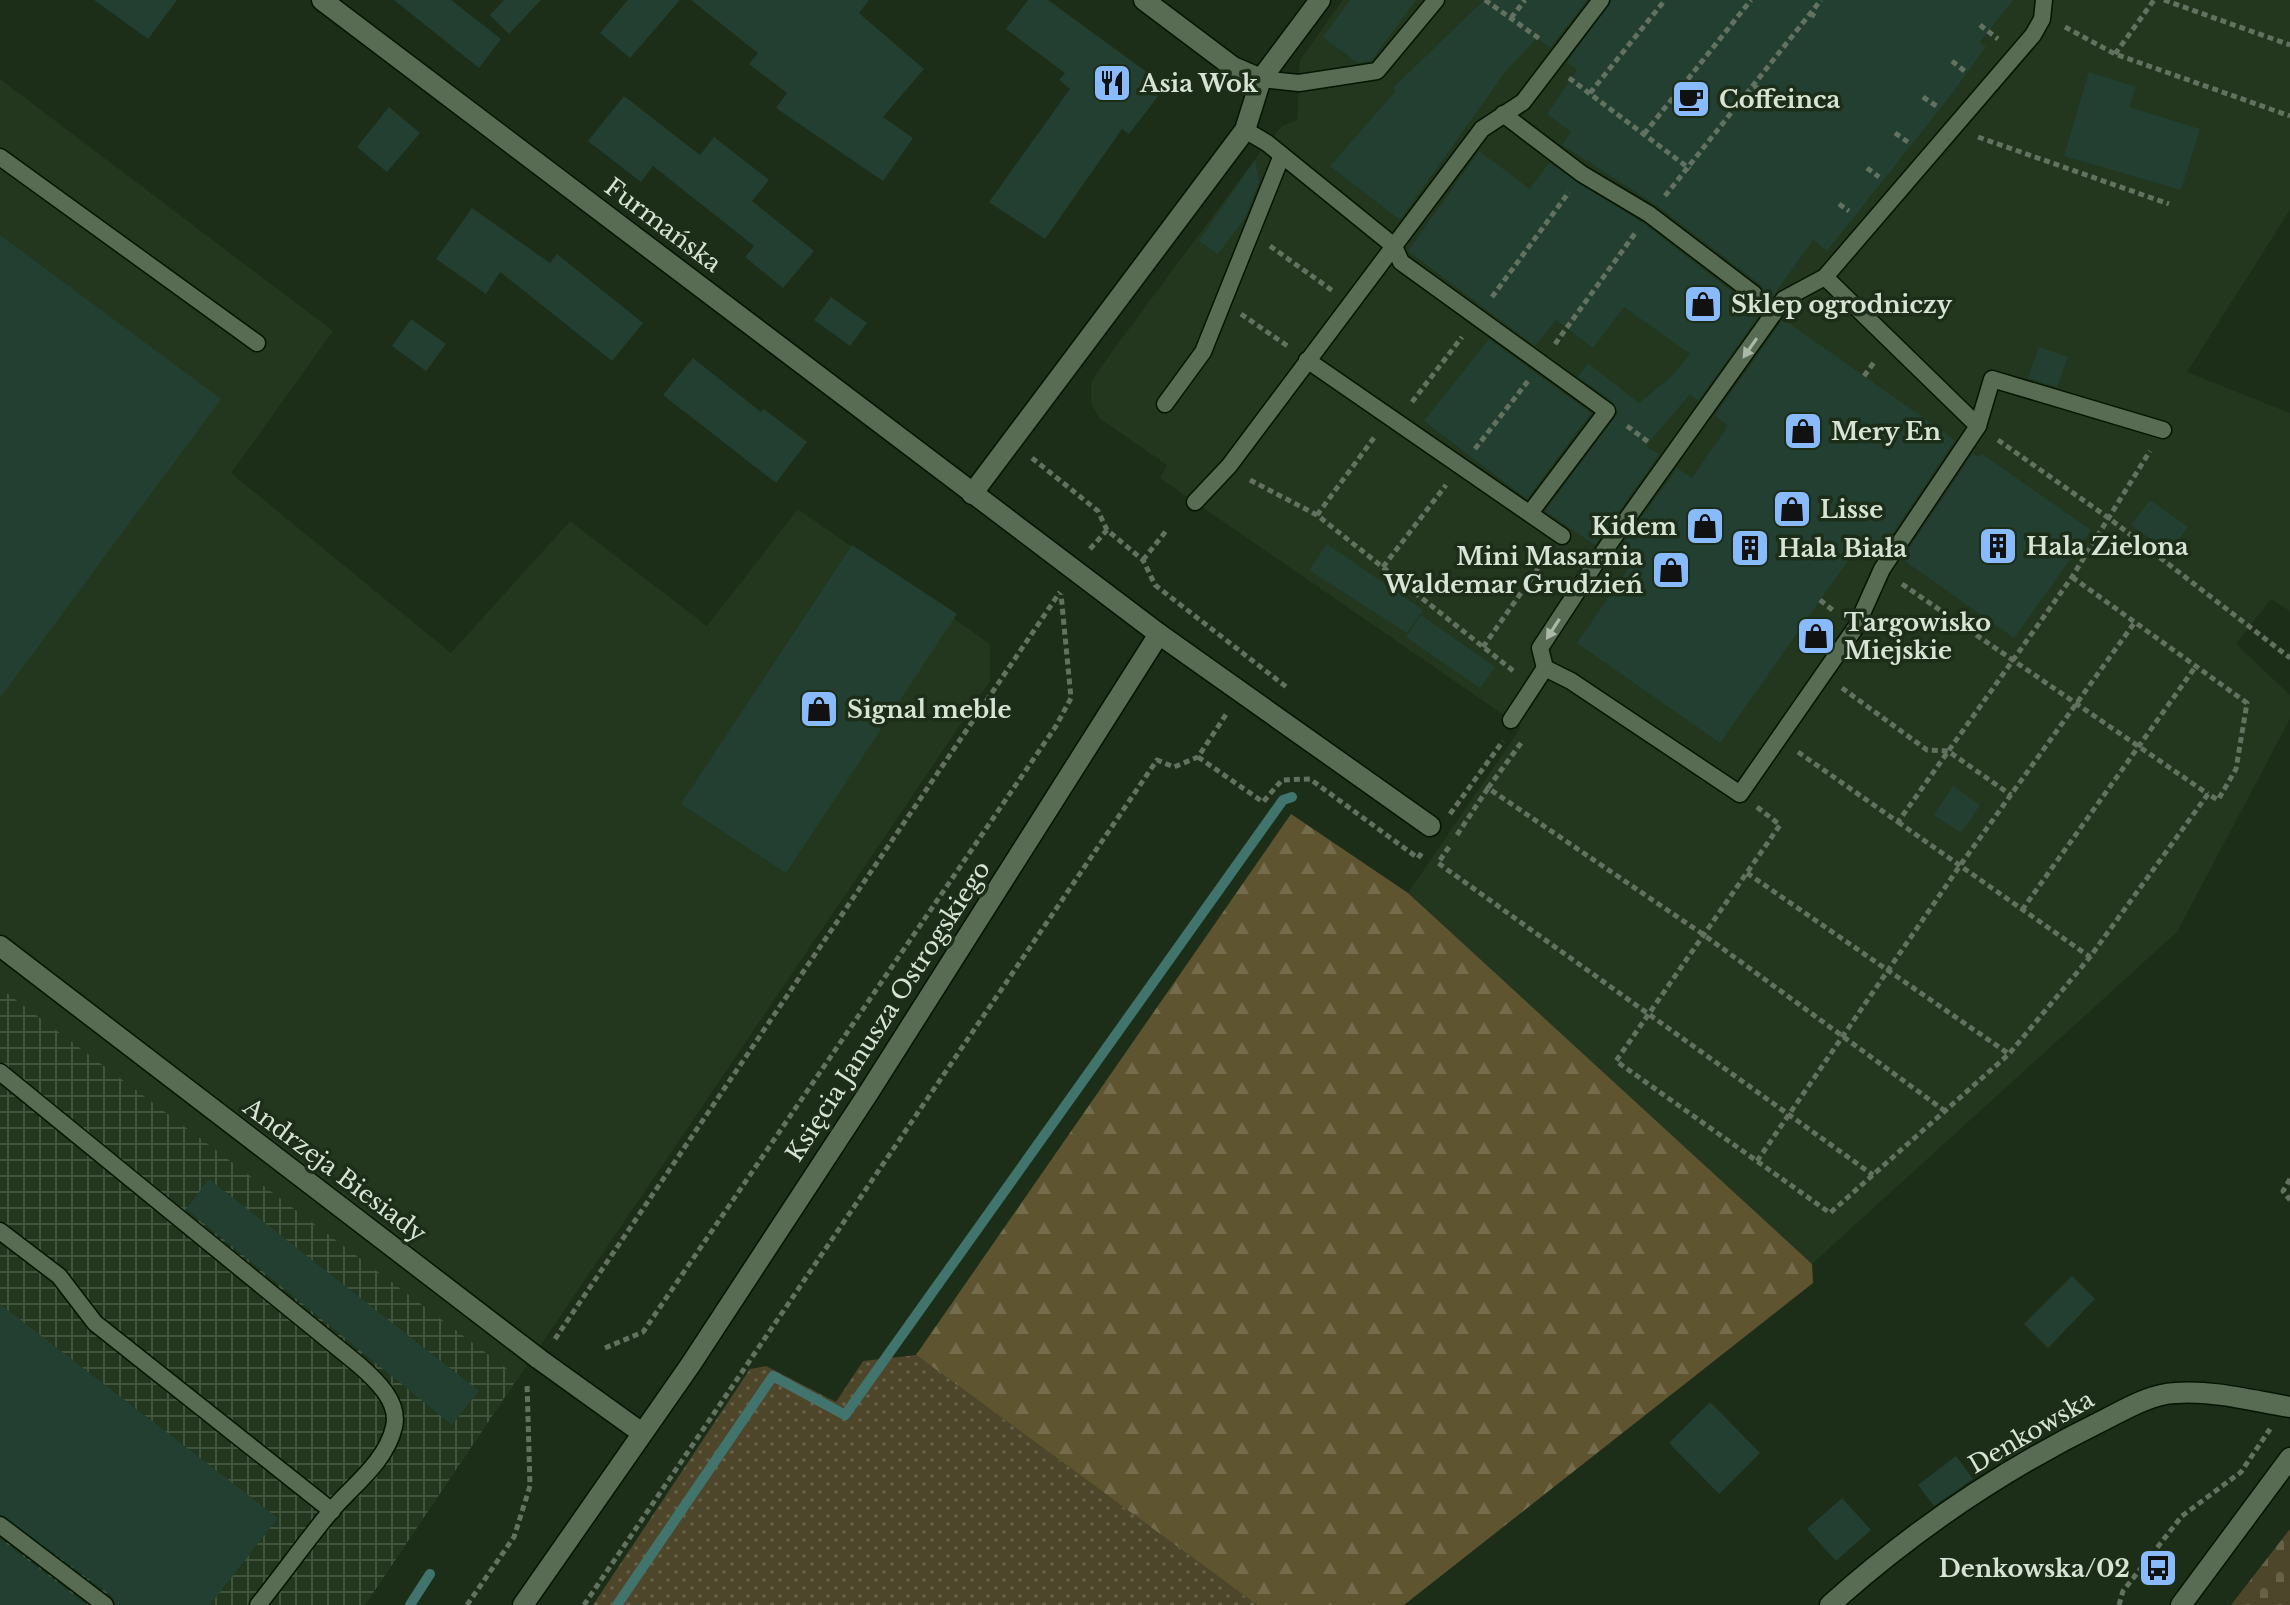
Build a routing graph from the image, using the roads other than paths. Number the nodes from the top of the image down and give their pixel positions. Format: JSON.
{"nodes":[{"id":1,"x":322,"y":0,"type":"edge"},
{"id":2,"x":1144,"y":0,"type":"edge"},
{"id":3,"x":1320,"y":0,"type":"edge"},
{"id":4,"x":1436,"y":0,"type":"edge"},
{"id":5,"x":1601,"y":0,"type":"edge"},
{"id":6,"x":2044,"y":0,"type":"edge"},
{"id":7,"x":1261,"y":79,"type":"junction"},
{"id":8,"x":1503,"y":114,"type":"junction"},
{"id":9,"x":1245,"y":130,"type":"junction"},
{"id":10,"x":1282,"y":155,"type":"junction"},
{"id":11,"x":0,"y":157,"type":"edge"},
{"id":12,"x":1394,"y":246,"type":"junction"},
{"id":13,"x":1825,"y":277,"type":"junction"},
{"id":14,"x":1754,"y":294,"type":"dead end"},
{"id":15,"x":257,"y":343,"type":"dead end"},
{"id":16,"x":1307,"y":360,"type":"junction"},
{"id":17,"x":1165,"y":404,"type":"dead end"},
{"id":18,"x":1978,"y":426,"type":"junction"},
{"id":19,"x":2163,"y":430,"type":"road end"},
{"id":20,"x":972,"y":494,"type":"junction"},
{"id":21,"x":1195,"y":502,"type":"dead end"},
{"id":22,"x":1530,"y":513,"type":"junction"},
{"id":23,"x":1562,"y":536,"type":"road end"},
{"id":24,"x":1159,"y":634,"type":"junction"},
{"id":25,"x":1545,"y":668,"type":"junction"},
{"id":26,"x":1514,"y":716,"type":"road end"},
{"id":27,"x":1430,"y":826,"type":"dead end"},
{"id":28,"x":0,"y":946,"type":"edge"},
{"id":29,"x":0,"y":1072,"type":"edge"},
{"id":30,"x":0,"y":1231,"type":"edge"},
{"id":31,"x":2287,"y":1406,"type":"edge"},
{"id":32,"x":642,"y":1433,"type":"junction"},
{"id":33,"x":2290,"y":1458,"type":"edge"},
{"id":34,"x":332,"y":1511,"type":"junction"},
{"id":35,"x":0,"y":1525,"type":"edge"},
{"id":36,"x":105,"y":1605,"type":"edge"},
{"id":37,"x":258,"y":1605,"type":"edge"},
{"id":38,"x":523,"y":1605,"type":"edge"},
{"id":39,"x":1830,"y":1605,"type":"edge"},
{"id":40,"x":2181,"y":1605,"type":"edge"}],
"edges":[{"from":1,"to":20,"type":"street","name":"Furmańska"},
{"from":2,"to":7,"type":"street"},
{"from":3,"to":7,"type":"street"},
{"from":4,"to":7,"type":"lane"},
{"from":5,"to":8,"type":"lane"},
{"from":6,"to":13,"type":"lane"},
{"from":7,"to":9,"type":"street"},
{"from":8,"to":12,"type":"lane"},
{"from":8,"to":14,"type":"lane"},
{"from":9,"to":10,"type":"lane"},
{"from":9,"to":20,"type":"street"},
{"from":10,"to":12,"type":"lane"},
{"from":10,"to":17,"type":"lane"},
{"from":11,"to":15,"type":"lane"},
{"from":12,"to":16,"type":"lane"},
{"from":12,"to":22,"type":"lane"},
{"from":13,"to":18,"type":"lane"},
{"from":13,"to":25,"type":"lane","one_way":true},
{"from":16,"to":21,"type":"lane"},
{"from":16,"to":22,"type":"lane"},
{"from":18,"to":19,"type":"lane"},
{"from":18,"to":25,"type":"lane"},
{"from":20,"to":24,"type":"street"},
{"from":22,"to":23,"type":"lane"},
{"from":24,"to":27,"type":"street"},
{"from":24,"to":32,"type":"street","name":"Księcia Janusza Ostrogskiego"},
{"from":25,"to":26,"type":"lane"},
{"from":28,"to":32,"type":"street","name":"Andrzeja Biesiady"},
{"from":29,"to":34,"type":"lane"},
{"from":30,"to":34,"type":"lane"},
{"from":31,"to":39,"type":"street","name":"Denkowska"},
{"from":32,"to":38,"type":"street","name":"Księcia Janusza Ostrogskiego"},
{"from":33,"to":40,"type":"street"},
{"from":34,"to":37,"type":"lane"},
{"from":35,"to":36,"type":"lane"}]}
